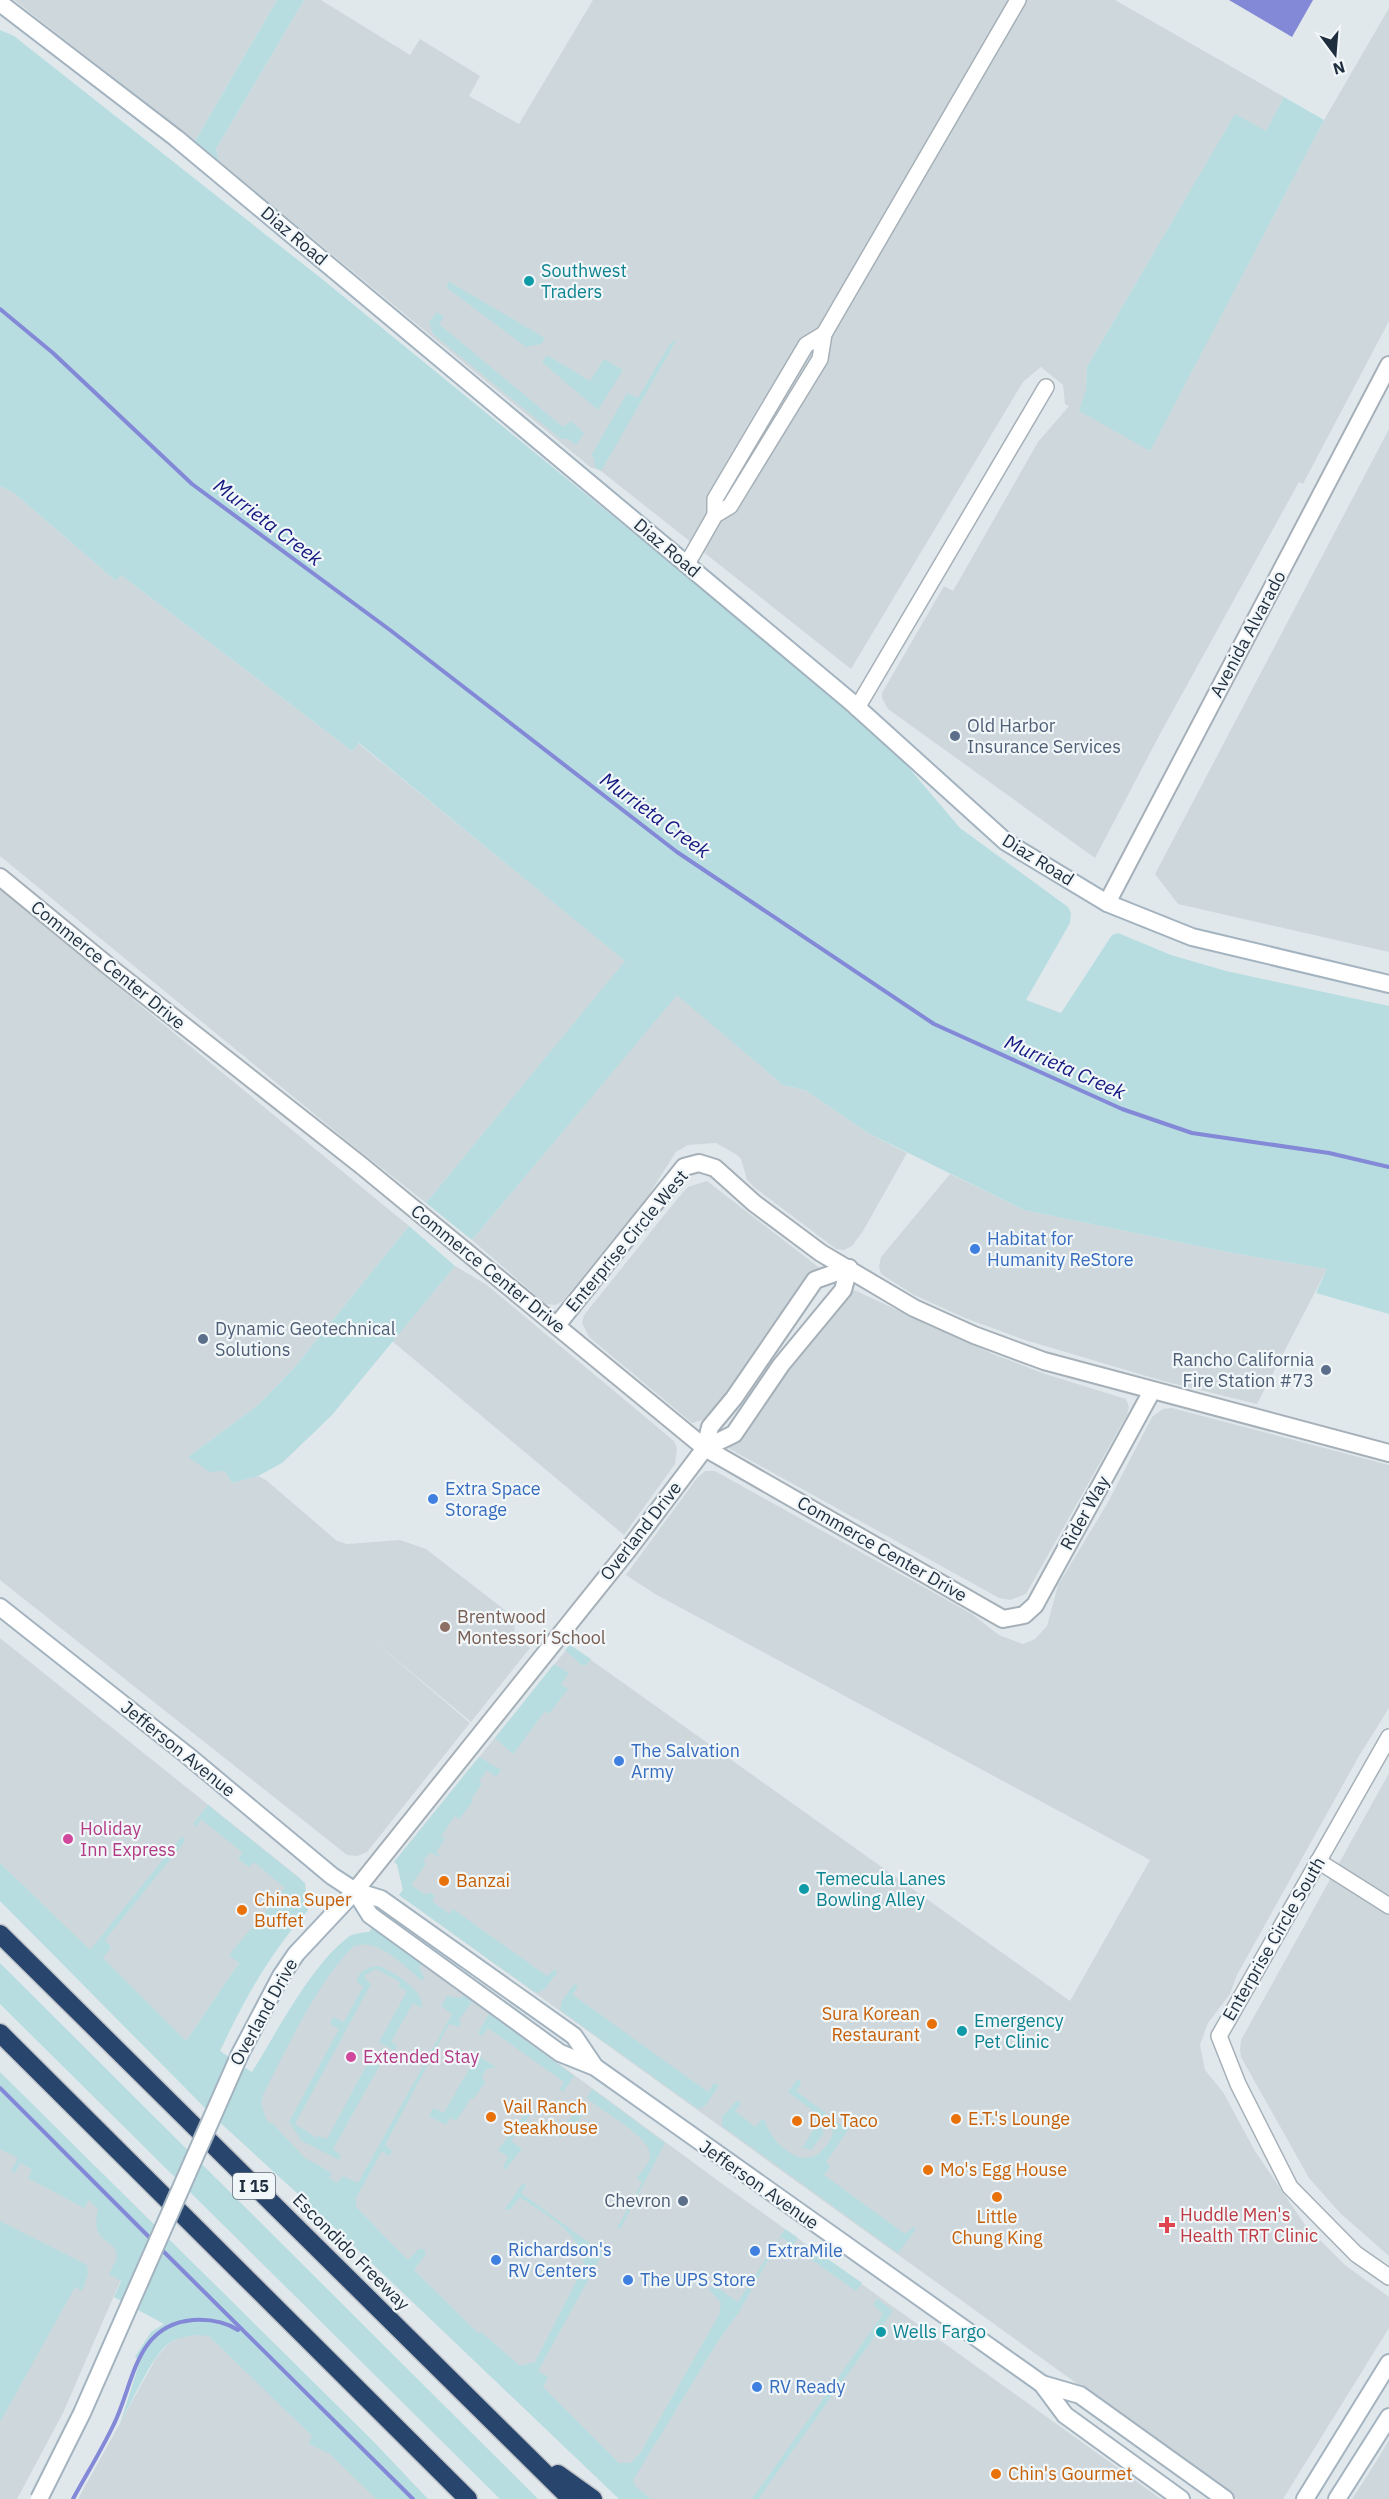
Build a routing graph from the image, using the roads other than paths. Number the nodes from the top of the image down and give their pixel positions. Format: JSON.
{"nodes":[{"id":1,"x":1018,"y":0,"type":"edge"},
{"id":2,"x":0,"y":3,"type":"edge"},
{"id":3,"x":1389,"y":365,"type":"edge"},
{"id":4,"x":1046,"y":387,"type":"dead end"},
{"id":5,"x":687,"y":564,"type":"junction"},
{"id":6,"x":857,"y":708,"type":"junction"},
{"id":7,"x":0,"y":877,"type":"edge"},
{"id":8,"x":1107,"y":903,"type":"junction"},
{"id":9,"x":1389,"y":984,"type":"edge"},
{"id":10,"x":849,"y":1268,"type":"junction"},
{"id":11,"x":557,"y":1325,"type":"junction"},
{"id":12,"x":1152,"y":1391,"type":"junction"},
{"id":13,"x":705,"y":1449,"type":"junction"},
{"id":14,"x":1389,"y":1453,"type":"edge"},
{"id":15,"x":0,"y":1607,"type":"edge"},
{"id":16,"x":1003,"y":1619,"type":"joint"},
{"id":17,"x":1389,"y":1737,"type":"edge"},
{"id":18,"x":1318,"y":1861,"type":"junction"},
{"id":19,"x":355,"y":1891,"type":"junction"},
{"id":20,"x":1389,"y":1906,"type":"edge"},
{"id":21,"x":0,"y":1934,"type":"edge"},
{"id":22,"x":0,"y":2033,"type":"edge"},
{"id":23,"x":1389,"y":2277,"type":"edge"},
{"id":24,"x":1389,"y":2363,"type":"edge"},
{"id":25,"x":1042,"y":2384,"type":"junction"},
{"id":26,"x":1389,"y":2417,"type":"edge"},
{"id":27,"x":1092,"y":2435,"type":"junction"},
{"id":28,"x":508,"y":2437,"type":"junction"},
{"id":29,"x":1166,"y":2457,"type":"junction"},
{"id":30,"x":464,"y":2496,"type":"edge"},
{"id":31,"x":39,"y":2499,"type":"edge"},
{"id":32,"x":571,"y":2499,"type":"edge"},
{"id":33,"x":593,"y":2499,"type":"edge"},
{"id":34,"x":1181,"y":2499,"type":"edge"},
{"id":35,"x":1225,"y":2499,"type":"edge"},
{"id":36,"x":1305,"y":2499,"type":"edge"},
{"id":37,"x":1337,"y":2499,"type":"edge"}],
"edges":[{"from":1,"to":5,"type":"street"},
{"from":2,"to":5,"type":"main road","name":"Diaz Road"},
{"from":3,"to":8,"type":"main road","name":"Avenida Alvarado"},
{"from":4,"to":6,"type":"street"},
{"from":5,"to":6,"type":"main road","name":"Diaz Road"},
{"from":6,"to":8,"type":"main road","name":"Diaz Road"},
{"from":7,"to":11,"type":"main road","name":"Commerce Center Drive"},
{"from":8,"to":9,"type":"main road","name":"Diaz Road"},
{"from":10,"to":11,"type":"main road","name":"Enterprise Circle West"},
{"from":10,"to":12,"type":"main road","name":"Enterprise Circle West"},
{"from":10,"to":13,"type":"main road","name":"Overland Drive"},
{"from":10,"to":13,"type":"main road","name":"Overland Drive"},
{"from":11,"to":13,"type":"main road","name":"Commerce Center Drive"},
{"from":12,"to":14,"type":"main road","name":"Enterprise Circle West"},
{"from":12,"to":16,"type":"main road","name":"Rider Way"},
{"from":13,"to":16,"type":"main road","name":"Commerce Center Drive"},
{"from":13,"to":19,"type":"main road","name":"Overland Drive"},
{"from":15,"to":19,"type":"main road","name":"Jefferson Avenue"},
{"from":17,"to":18,"type":"street","name":"Enterprise Circle South"},
{"from":18,"to":20,"type":"street"},
{"from":18,"to":23,"type":"street","name":"Enterprise Circle South"},
{"from":19,"to":25,"type":"main road","name":"Jefferson Avenue"},
{"from":19,"to":31,"type":"main road","name":"Overland Drive","bridge":true},
{"from":21,"to":28,"type":"highway","name":"Escondido Freeway","number":"I 15"},
{"from":22,"to":30,"type":"highway"},
{"from":24,"to":36,"type":"main road"},
{"from":25,"to":27,"type":"main road","name":"Jefferson Avenue"},
{"from":25,"to":29,"type":"main road","name":"Jefferson Avenue"},
{"from":26,"to":37,"type":"main road"},
{"from":27,"to":29,"type":"main road"},
{"from":27,"to":34,"type":"main road","name":"Jefferson Avenue"},
{"from":28,"to":32,"type":"highway","name":"Escondido Freeway","number":"I 15"},
{"from":28,"to":33,"type":"highway"},
{"from":29,"to":35,"type":"main road","name":"Jefferson Avenue"}]}
